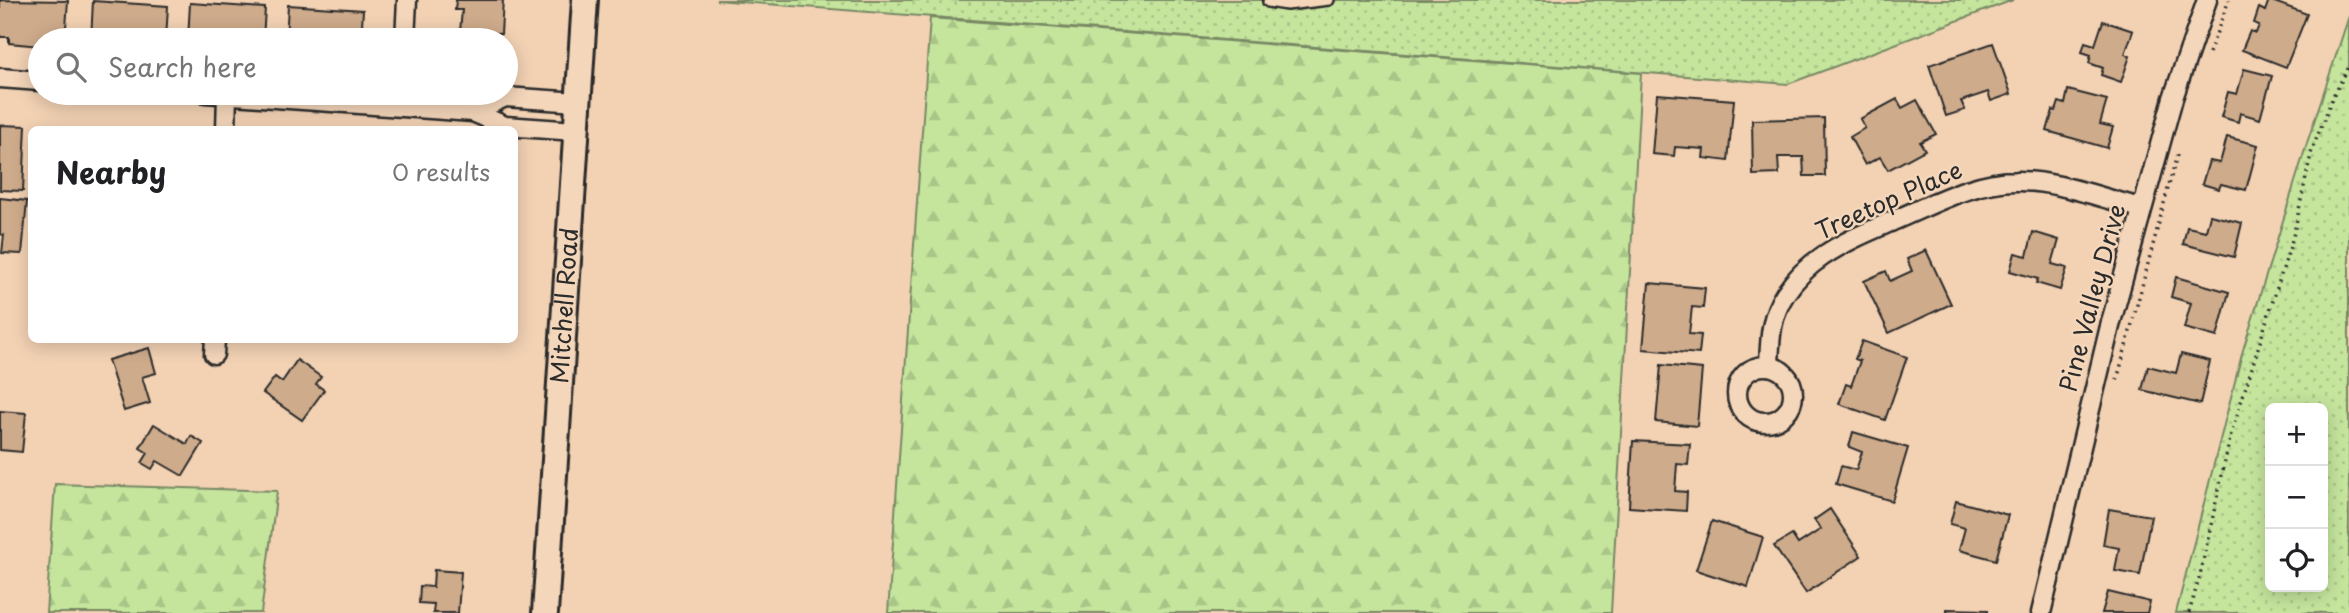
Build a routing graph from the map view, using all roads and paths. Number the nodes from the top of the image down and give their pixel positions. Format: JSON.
{"nodes":[{"id":1,"x":407,"y":0,"type":"edge"},
{"id":2,"x":585,"y":0,"type":"edge"},
{"id":3,"x":1329,"y":0,"type":"edge"},
{"id":4,"x":2207,"y":0,"type":"edge"},
{"id":5,"x":2229,"y":0,"type":"edge"},
{"id":6,"x":1268,"y":2,"type":"edge"},
{"id":7,"x":406,"y":28,"type":"edge"},
{"id":8,"x":2204,"y":64,"type":"dead end"},
{"id":9,"x":2349,"y":67,"type":"edge"},
{"id":10,"x":0,"y":78,"type":"edge"},
{"id":11,"x":28,"y":80,"type":"edge"},
{"id":12,"x":518,"y":98,"type":"edge"},
{"id":13,"x":578,"y":102,"type":"junction"},
{"id":14,"x":227,"y":105,"type":"edge"},
{"id":15,"x":431,"y":105,"type":"edge"},
{"id":16,"x":488,"y":105,"type":"edge"},
{"id":17,"x":473,"y":112,"type":"junction"},
{"id":18,"x":226,"y":126,"type":"edge"},
{"id":19,"x":505,"y":126,"type":"edge"},
{"id":20,"x":518,"y":127,"type":"edge"},
{"id":21,"x":576,"y":131,"type":"junction"},
{"id":22,"x":2180,"y":142,"type":"dead end"},
{"id":23,"x":2142,"y":208,"type":"junction"},
{"id":24,"x":1769,"y":366,"type":"dead end"},
{"id":25,"x":2116,"y":381,"type":"dead end"},
{"id":26,"x":544,"y":613,"type":"edge"},
{"id":27,"x":2041,"y":613,"type":"edge"},
{"id":28,"x":2189,"y":613,"type":"edge"}],
"edges":[{"from":1,"to":7,"type":"street"},
{"from":2,"to":13,"type":"street","name":"Mitchell Road"},
{"from":3,"to":6,"type":"lane"},
{"from":4,"to":23,"type":"street","name":"Pine Valley Drive"},
{"from":5,"to":8,"type":"path"},
{"from":9,"to":28,"type":"path"},
{"from":10,"to":11,"type":"street"},
{"from":12,"to":13,"type":"street"},
{"from":13,"to":21,"type":"street","name":"Mitchell Road"},
{"from":14,"to":18,"type":"street"},
{"from":15,"to":17,"type":"street"},
{"from":16,"to":17,"type":"street"},
{"from":17,"to":19,"type":"street"},
{"from":20,"to":21,"type":"street"},
{"from":21,"to":26,"type":"street","name":"Mitchell Road"},
{"from":22,"to":25,"type":"path"},
{"from":23,"to":24,"type":"street","name":"Treetop Place"},
{"from":23,"to":27,"type":"street","name":"Pine Valley Drive"}]}
